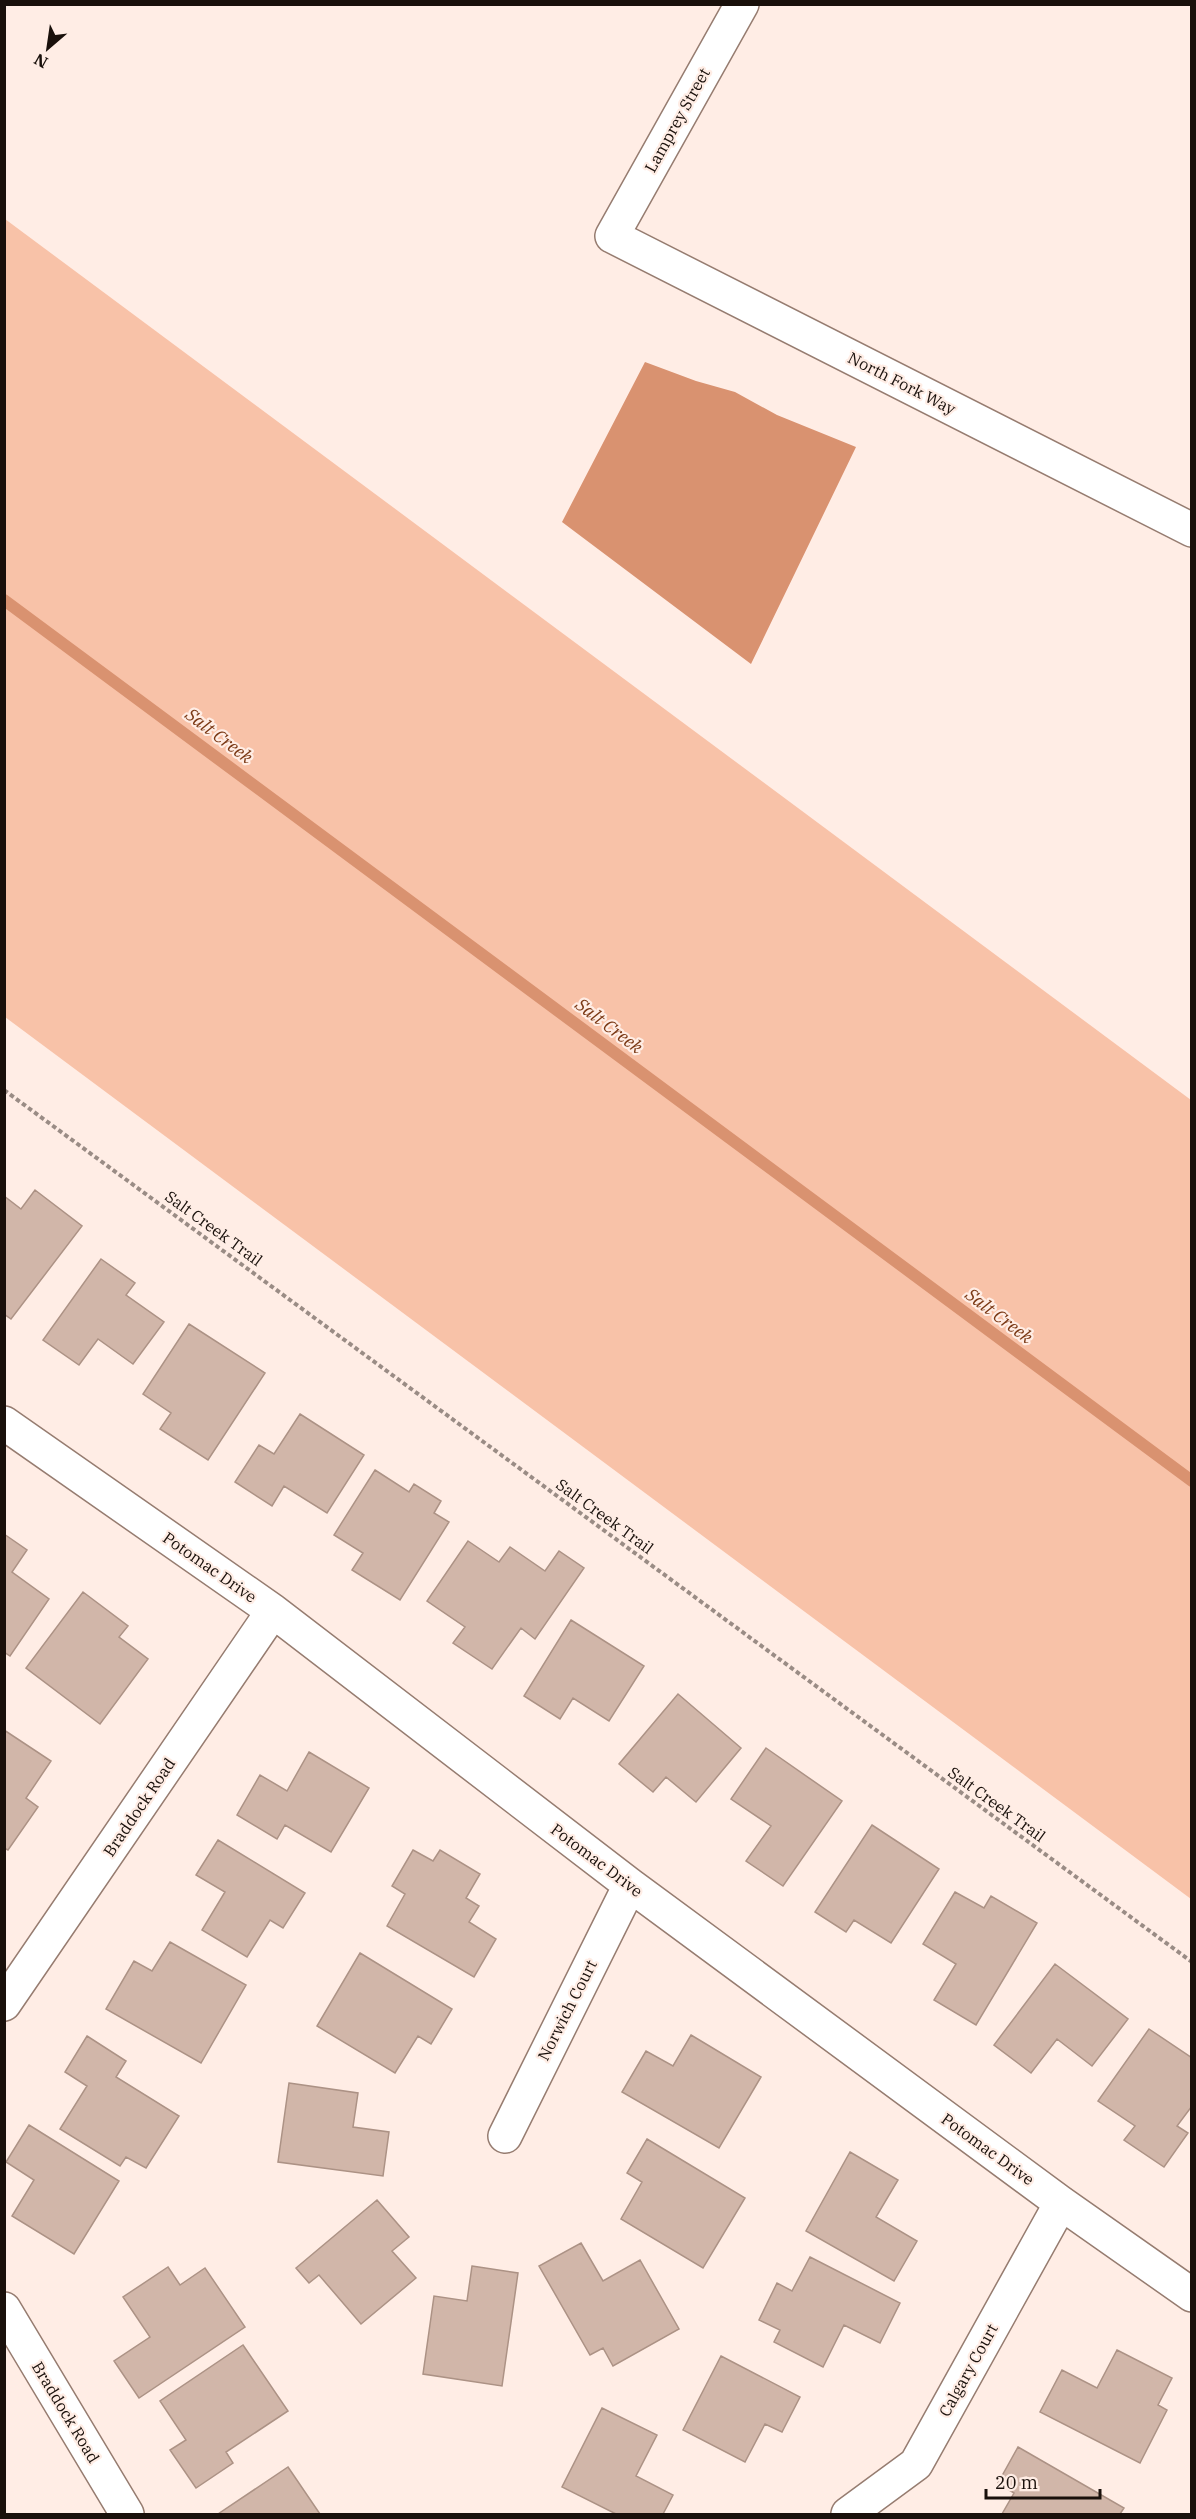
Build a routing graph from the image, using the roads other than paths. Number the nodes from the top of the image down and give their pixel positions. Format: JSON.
{"nodes":[{"id":1,"x":742,"y":4,"type":"edge"},
{"id":2,"x":612,"y":236,"type":"joint"},
{"id":3,"x":1191,"y":530,"type":"edge"},
{"id":4,"x":4,"y":1423,"type":"edge"},
{"id":5,"x":273,"y":1611,"type":"junction"},
{"id":6,"x":630,"y":1885,"type":"junction"},
{"id":7,"x":4,"y":2004,"type":"edge"},
{"id":8,"x":505,"y":2136,"type":"dead end"},
{"id":9,"x":1061,"y":2203,"type":"junction"},
{"id":10,"x":1191,"y":2295,"type":"edge"},
{"id":11,"x":4,"y":2309,"type":"edge"},
{"id":12,"x":127,"y":2514,"type":"edge"},
{"id":13,"x":848,"y":2514,"type":"edge"}],
"edges":[{"from":1,"to":2,"type":"street","name":"Lamprey Street"},
{"from":2,"to":3,"type":"street","name":"North Fork Way"},
{"from":4,"to":5,"type":"street","name":"Potomac Drive"},
{"from":5,"to":6,"type":"street","name":"Potomac Drive"},
{"from":5,"to":7,"type":"street","name":"Braddock Road"},
{"from":6,"to":8,"type":"street","name":"Norwich Court"},
{"from":6,"to":9,"type":"street","name":"Potomac Drive"},
{"from":9,"to":10,"type":"street","name":"Potomac Drive"},
{"from":9,"to":13,"type":"street","name":"Calgary Court"},
{"from":11,"to":12,"type":"street","name":"Braddock Road"}]}
